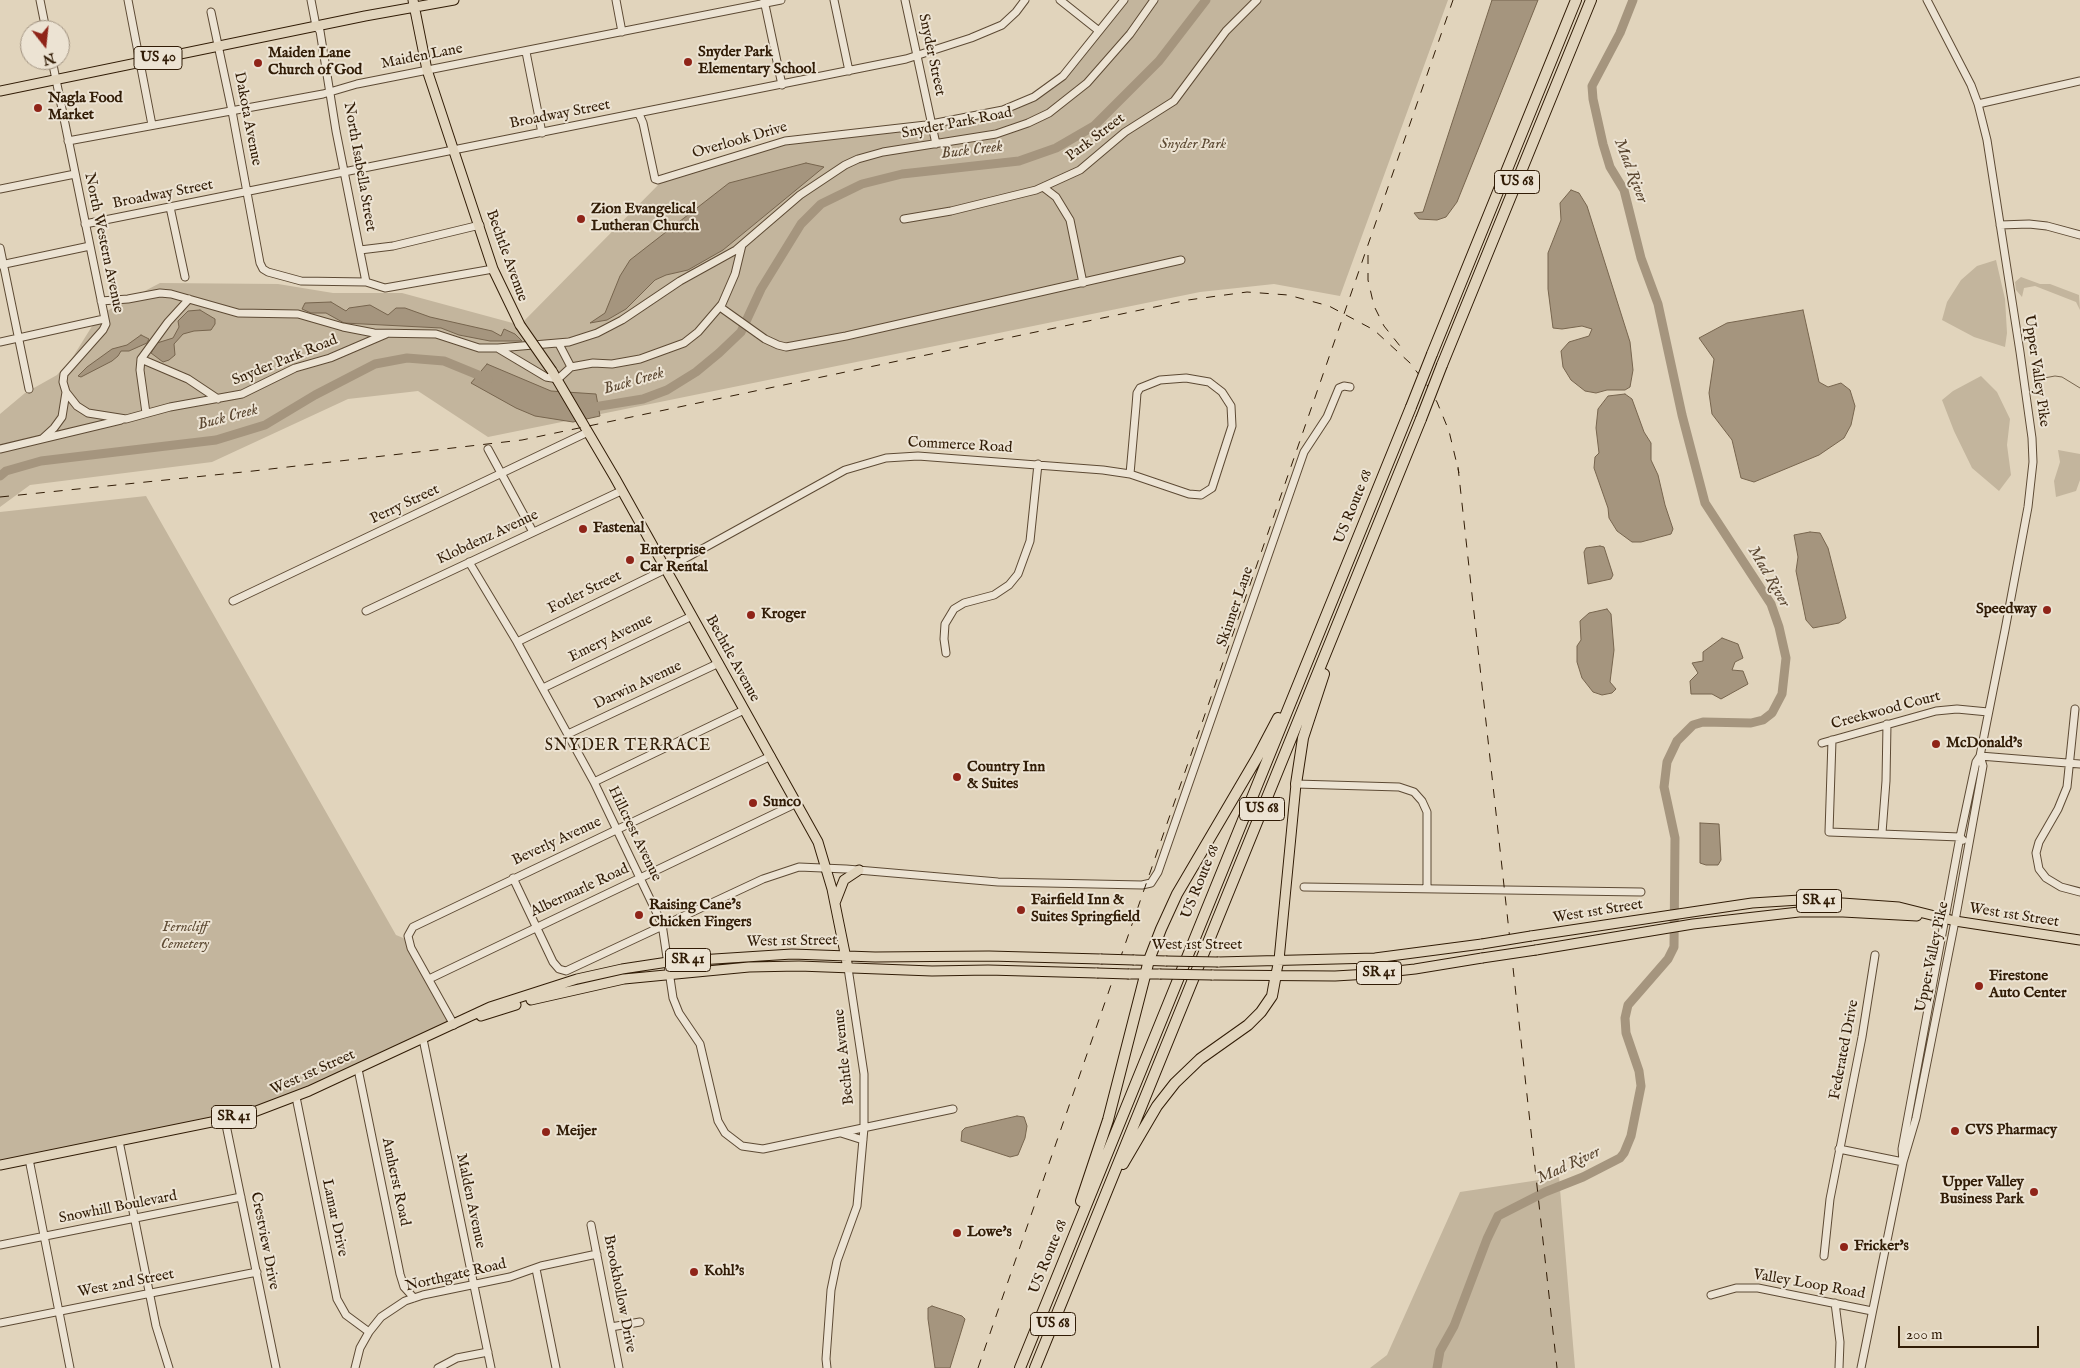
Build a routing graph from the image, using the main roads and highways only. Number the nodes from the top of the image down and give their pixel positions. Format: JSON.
{"nodes":[{"id":1,"x":454,"y":0,"type":"edge"},
{"id":2,"x":1591,"y":0,"type":"edge"},
{"id":3,"x":1575,"y":2,"type":"edge"},
{"id":4,"x":413,"y":4,"type":"edge"},
{"id":5,"x":0,"y":91,"type":"edge"},
{"id":6,"x":1352,"y":587,"type":"junction"},
{"id":7,"x":1301,"y":678,"type":"junction"},
{"id":8,"x":1296,"y":784,"type":"joint"},
{"id":9,"x":859,"y":870,"type":"road end"},
{"id":10,"x":835,"y":904,"type":"junction"},
{"id":11,"x":1945,"y":918,"type":"junction"},
{"id":12,"x":2080,"y":940,"type":"edge"},
{"id":13,"x":845,"y":955,"type":"junction"},
{"id":14,"x":1149,"y":960,"type":"junction"},
{"id":15,"x":1279,"y":960,"type":"junction"},
{"id":16,"x":848,"y":968,"type":"junction"},
{"id":17,"x":1146,"y":974,"type":"junction"},
{"id":18,"x":1276,"y":974,"type":"junction"},
{"id":19,"x":454,"y":1025,"type":"junction"},
{"id":20,"x":0,"y":1165,"type":"edge"},
{"id":21,"x":1103,"y":1200,"type":"junction"},
{"id":22,"x":1046,"y":1304,"type":"junction"},
{"id":23,"x":1020,"y":1368,"type":"edge"},
{"id":24,"x":1035,"y":1368,"type":"edge"}],
"edges":[{"from":1,"to":4,"type":"main road","number":"US 40"},
{"from":2,"to":6,"type":"highway","name":"US Route 68","number":"US 68","bridge":true},
{"from":3,"to":7,"type":"highway","name":"US Route 68","number":"US 68","bridge":true},
{"from":4,"to":5,"type":"main road","number":"US 40"},
{"from":4,"to":10,"type":"main road","name":"Bechtle Avenue","bridge":true},
{"from":6,"to":8,"type":"highway"},
{"from":6,"to":21,"type":"highway","name":"US Route 68","number":"US 68"},
{"from":7,"to":14,"type":"highway"},
{"from":7,"to":22,"type":"highway","name":"US Route 68","number":"US 68"},
{"from":8,"to":15,"type":"main road"},
{"from":9,"to":10,"type":"main road"},
{"from":10,"to":13,"type":"main road","name":"Bechtle Avenue"},
{"from":11,"to":12,"type":"main road","name":"West 1st Street","number":"SR 41"},
{"from":11,"to":15,"type":"main road","name":"West 1st Street","number":"SR 41","bridge":true},
{"from":11,"to":18,"type":"main road","name":"West 1st Street","number":"SR 41","bridge":true},
{"from":13,"to":14,"type":"main road","name":"West 1st Street","number":"SR 41","bridge":true},
{"from":13,"to":16,"type":"main road","name":"Bechtle Avenue"},
{"from":13,"to":19,"type":"main road","name":"West 1st Street","number":"SR 41"},
{"from":14,"to":15,"type":"main road","name":"West 1st Street","number":"SR 41","bridge":true},
{"from":14,"to":17,"type":"highway"},
{"from":15,"to":18,"type":"main road"},
{"from":16,"to":17,"type":"main road","name":"West 1st Street","number":"SR 41","bridge":true},
{"from":16,"to":19,"type":"main road","name":"West 1st Street","number":"SR 41"},
{"from":17,"to":18,"type":"main road","name":"West 1st Street","number":"SR 41","bridge":true},
{"from":17,"to":22,"type":"highway"},
{"from":18,"to":21,"type":"highway"},
{"from":19,"to":20,"type":"main road","name":"West 1st Street","number":"SR 41"},
{"from":21,"to":24,"type":"highway","name":"US Route 68","number":"US 68"},
{"from":22,"to":23,"type":"highway","name":"US Route 68","number":"US 68"}]}
